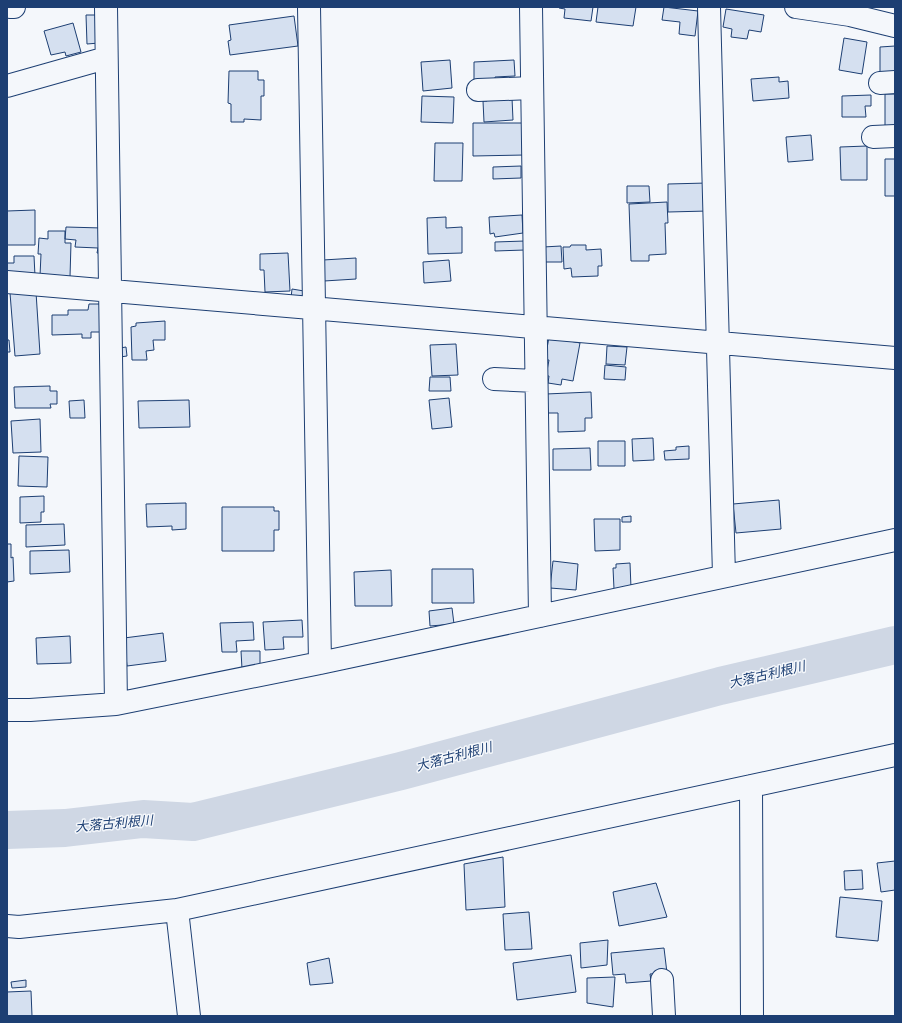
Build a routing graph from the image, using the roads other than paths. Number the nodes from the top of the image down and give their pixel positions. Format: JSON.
{"nodes":[{"id":1,"x":10,"y":7,"type":"edge"},
{"id":2,"x":14,"y":7,"type":"edge"},
{"id":3,"x":106,"y":7,"type":"edge"},
{"id":4,"x":309,"y":7,"type":"edge"},
{"id":5,"x":531,"y":7,"type":"edge"},
{"id":6,"x":709,"y":7,"type":"edge"},
{"id":7,"x":796,"y":7,"type":"edge"},
{"id":8,"x":895,"y":26,"type":"edge"},
{"id":9,"x":106,"y":58,"type":"junction"},
{"id":10,"x":7,"y":86,"type":"edge"},
{"id":11,"x":532,"y":88,"type":"junction"},
{"id":12,"x":478,"y":90,"type":"dead end"},
{"id":13,"x":895,"y":136,"type":"edge"},
{"id":14,"x":873,"y":137,"type":"dead end"},
{"id":15,"x":7,"y":282,"type":"edge"},
{"id":16,"x":110,"y":292,"type":"junction"},
{"id":17,"x":314,"y":310,"type":"junction"},
{"id":18,"x":535,"y":328,"type":"junction"},
{"id":19,"x":718,"y":344,"type":"junction"},
{"id":20,"x":895,"y":358,"type":"edge"},
{"id":21,"x":494,"y":379,"type":"dead end"},
{"id":22,"x":536,"y":381,"type":"junction"},
{"id":23,"x":895,"y":540,"type":"edge"},
{"id":24,"x":724,"y":576,"type":"junction"},
{"id":25,"x":540,"y":616,"type":"junction"},
{"id":26,"x":320,"y":663,"type":"junction"},
{"id":27,"x":116,"y":704,"type":"junction"},
{"id":28,"x":7,"y":710,"type":"edge"},
{"id":29,"x":895,"y":755,"type":"edge"},
{"id":30,"x":751,"y":786,"type":"junction"},
{"id":31,"x":177,"y":910,"type":"junction"},
{"id":32,"x":7,"y":926,"type":"edge"},
{"id":33,"x":662,"y":980,"type":"dead end"},
{"id":34,"x":189,"y":1016,"type":"edge"},
{"id":35,"x":664,"y":1016,"type":"edge"},
{"id":36,"x":752,"y":1016,"type":"edge"}],
"edges":[{"from":1,"to":2,"type":"street"},
{"from":3,"to":9,"type":"street"},
{"from":4,"to":17,"type":"street"},
{"from":5,"to":11,"type":"street"},
{"from":6,"to":19,"type":"street"},
{"from":7,"to":8,"type":"street"},
{"from":9,"to":10,"type":"street"},
{"from":9,"to":16,"type":"street"},
{"from":11,"to":12,"type":"street"},
{"from":11,"to":18,"type":"street"},
{"from":13,"to":14,"type":"street"},
{"from":15,"to":16,"type":"street"},
{"from":16,"to":17,"type":"street"},
{"from":16,"to":27,"type":"street"},
{"from":17,"to":18,"type":"street"},
{"from":17,"to":26,"type":"street"},
{"from":18,"to":19,"type":"street"},
{"from":18,"to":22,"type":"street"},
{"from":19,"to":20,"type":"street"},
{"from":19,"to":24,"type":"street"},
{"from":21,"to":22,"type":"street"},
{"from":22,"to":25,"type":"street"},
{"from":23,"to":24,"type":"street"},
{"from":24,"to":25,"type":"street"},
{"from":25,"to":26,"type":"street"},
{"from":26,"to":27,"type":"street"},
{"from":27,"to":28,"type":"street"},
{"from":29,"to":30,"type":"street"},
{"from":30,"to":31,"type":"street"},
{"from":30,"to":36,"type":"street"},
{"from":31,"to":32,"type":"street"},
{"from":31,"to":34,"type":"street"},
{"from":33,"to":35,"type":"street"}]}
